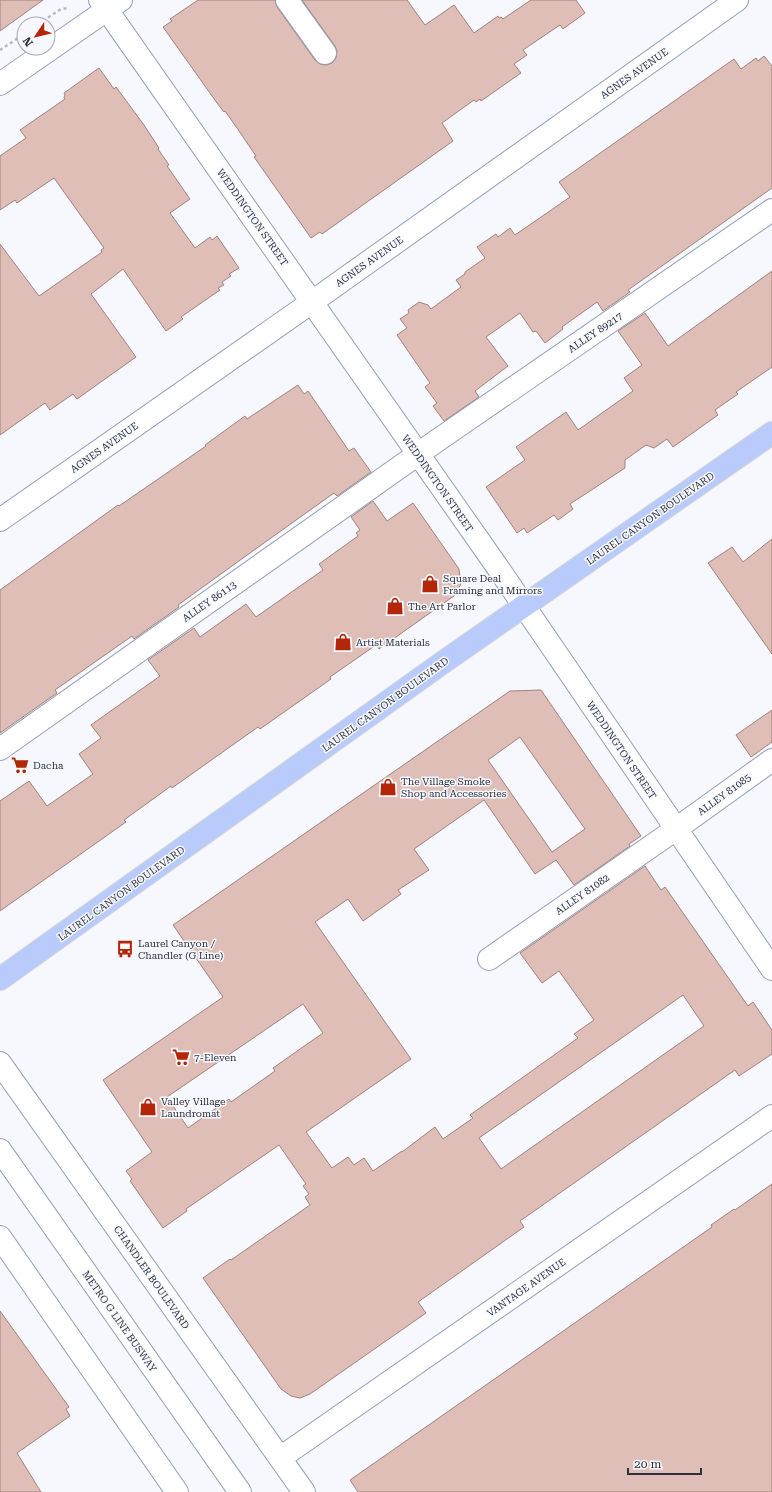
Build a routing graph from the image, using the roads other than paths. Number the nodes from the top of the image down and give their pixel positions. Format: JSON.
{"nodes":[{"id":1,"x":287,"y":0,"type":"edge"},
{"id":2,"x":737,"y":0,"type":"edge"},
{"id":3,"x":109,"y":3,"type":"edge"},
{"id":4,"x":325,"y":53,"type":"dead end"},
{"id":5,"x":0,"y":84,"type":"edge"},
{"id":6,"x":772,"y":210,"type":"edge"},
{"id":7,"x":312,"y":302,"type":"junction"},
{"id":8,"x":772,"y":433,"type":"edge"},
{"id":9,"x":418,"y":454,"type":"junction"},
{"id":10,"x":0,"y":520,"type":"edge"},
{"id":11,"x":523,"y":605,"type":"junction"},
{"id":12,"x":0,"y":749,"type":"edge"},
{"id":13,"x":772,"y":760,"type":"edge"},
{"id":14,"x":676,"y":829,"type":"junction"},
{"id":15,"x":489,"y":959,"type":"dead end"},
{"id":16,"x":772,"y":969,"type":"edge"},
{"id":17,"x":0,"y":979,"type":"edge"},
{"id":18,"x":0,"y":1063,"type":"edge"},
{"id":19,"x":772,"y":1116,"type":"edge"},
{"id":20,"x":0,"y":1150,"type":"edge"},
{"id":21,"x":0,"y":1237,"type":"edge"},
{"id":22,"x":280,"y":1458,"type":"junction"},
{"id":23,"x":177,"y":1492,"type":"edge"},
{"id":24,"x":240,"y":1492,"type":"edge"},
{"id":25,"x":304,"y":1492,"type":"edge"}],
"edges":[{"from":1,"to":4,"type":"street"},
{"from":2,"to":7,"type":"street","name":"AGNES AVENUE"},
{"from":3,"to":5,"type":"street"},
{"from":3,"to":7,"type":"street","name":"WEDDINGTON STREET"},
{"from":6,"to":9,"type":"street","name":"ALLEY 89217"},
{"from":7,"to":9,"type":"street","name":"WEDDINGTON STREET"},
{"from":7,"to":10,"type":"street","name":"AGNES AVENUE"},
{"from":8,"to":11,"type":"main road","name":"LAUREL CANYON BOULEVARD"},
{"from":9,"to":11,"type":"street","name":"WEDDINGTON STREET"},
{"from":9,"to":12,"type":"street","name":"ALLEY 86113"},
{"from":11,"to":14,"type":"street","name":"WEDDINGTON STREET"},
{"from":11,"to":17,"type":"main road","name":"LAUREL CANYON BOULEVARD"},
{"from":13,"to":14,"type":"street","name":"ALLEY 81085"},
{"from":14,"to":15,"type":"street","name":"ALLEY 81082"},
{"from":14,"to":16,"type":"street","name":"WEDDINGTON STREET"},
{"from":18,"to":22,"type":"street","name":"CHANDLER BOULEVARD"},
{"from":19,"to":22,"type":"street","name":"VANTAGE AVENUE"},
{"from":20,"to":24,"type":"street","name":"METRO G LINE BUSWAY"},
{"from":21,"to":23,"type":"street"},
{"from":22,"to":25,"type":"street","name":"CHANDLER BOULEVARD"}]}
